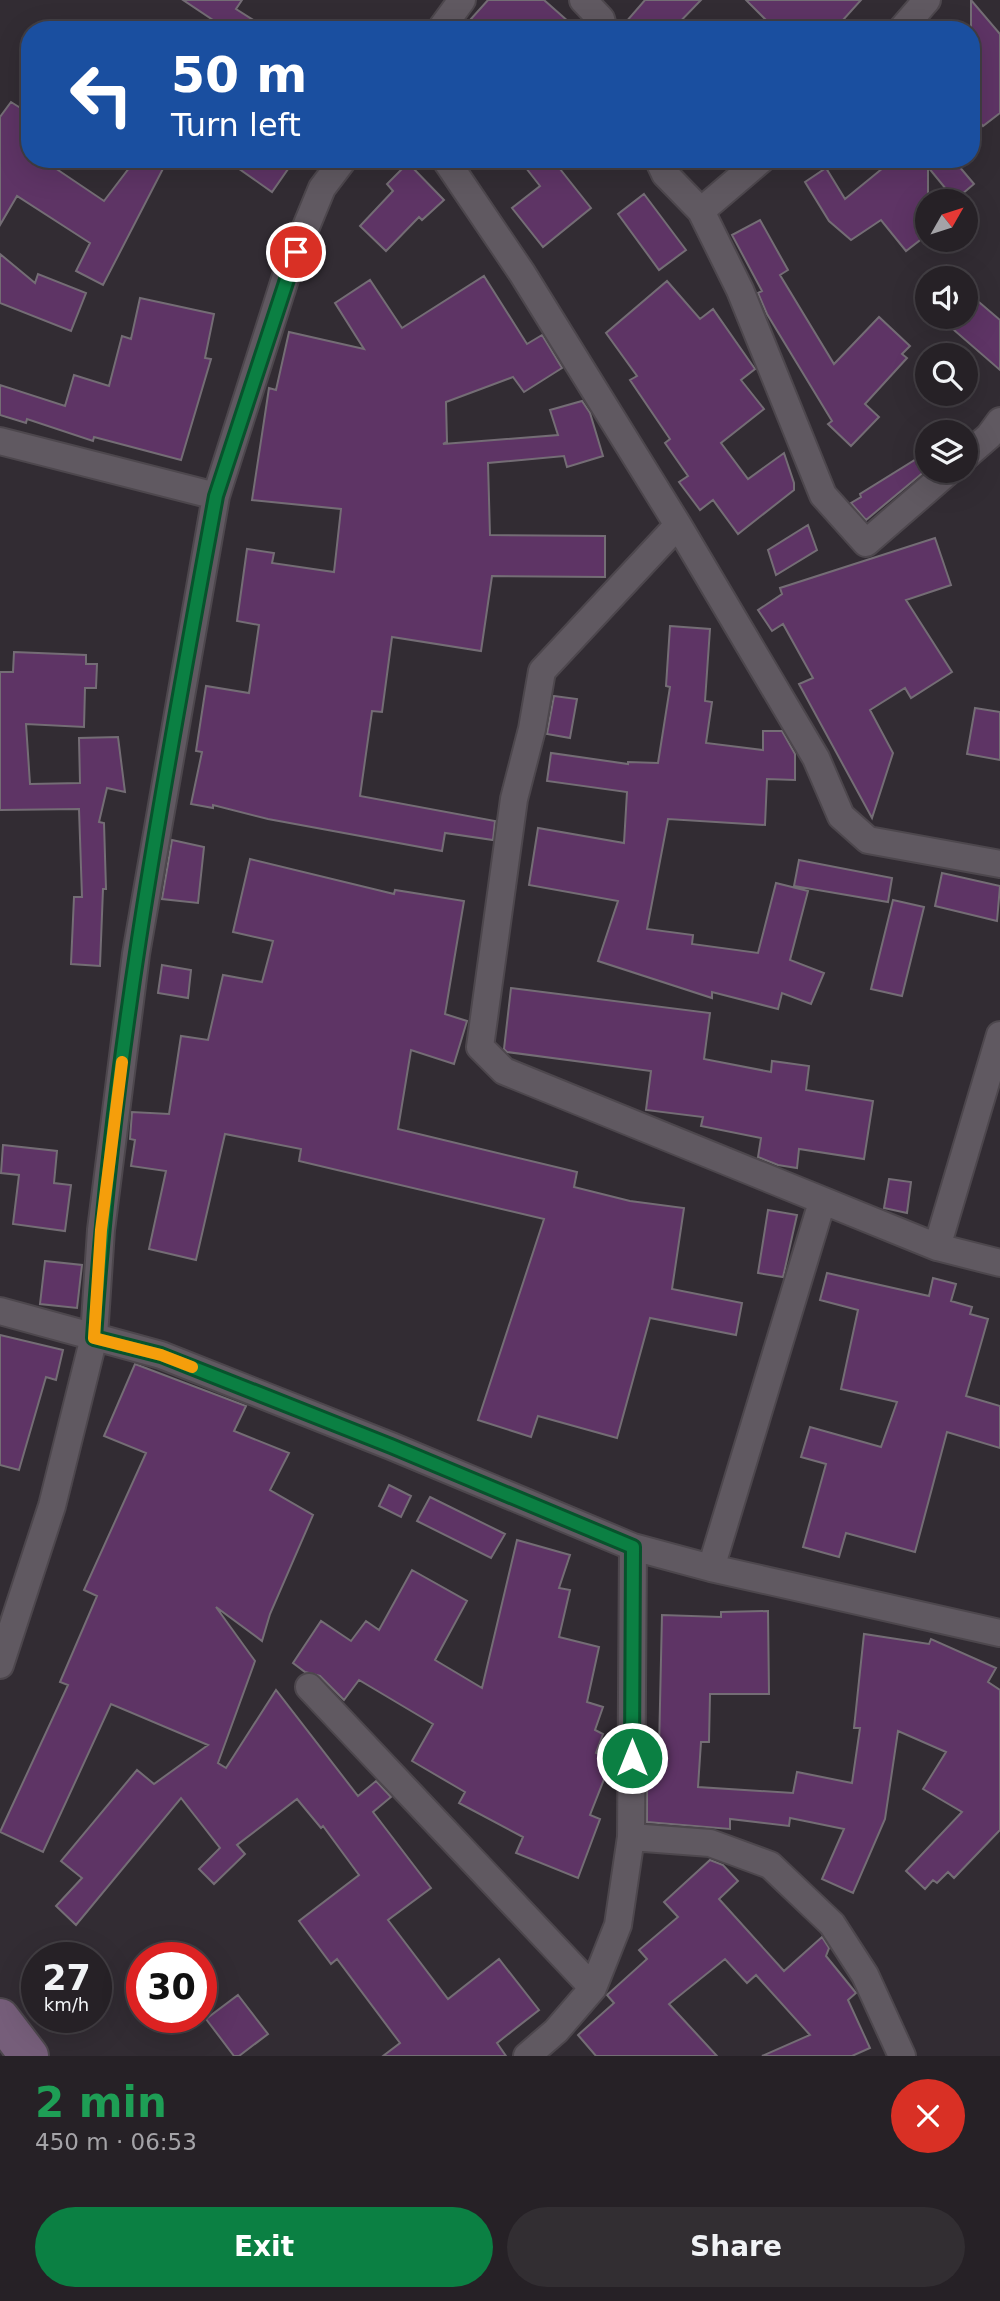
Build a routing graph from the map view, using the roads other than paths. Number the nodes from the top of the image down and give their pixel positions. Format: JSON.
{"nodes":[{"id":1,"x":462,"y":0,"type":"edge"},
{"id":2,"x":583,"y":0,"type":"edge"},
{"id":3,"x":927,"y":0,"type":"edge"},
{"id":4,"x":447,"y":21,"type":"edge"},
{"id":5,"x":602,"y":21,"type":"edge"},
{"id":6,"x":909,"y":21,"type":"edge"},
{"id":7,"x":337,"y":168,"type":"edge"},
{"id":8,"x":451,"y":168,"type":"edge"},
{"id":9,"x":663,"y":168,"type":"edge"},
{"id":10,"x":751,"y":168,"type":"edge"},
{"id":11,"x":701,"y":211,"type":"junction"},
{"id":12,"x":1000,"y":421,"type":"edge"},
{"id":13,"x":0,"y":441,"type":"edge"},
{"id":14,"x":978,"y":446,"type":"edge"},
{"id":15,"x":935,"y":483,"type":"edge"},
{"id":16,"x":216,"y":496,"type":"junction"},
{"id":17,"x":678,"y":525,"type":"junction"},
{"id":18,"x":1000,"y":864,"type":"edge"},
{"id":19,"x":1000,"y":1035,"type":"edge"},
{"id":20,"x":822,"y":1202,"type":"junction"},
{"id":21,"x":937,"y":1247,"type":"junction"},
{"id":22,"x":1000,"y":1263,"type":"edge"},
{"id":23,"x":0,"y":1311,"type":"edge"},
{"id":24,"x":94,"y":1338,"type":"junction"},
{"id":25,"x":633,"y":1547,"type":"junction"},
{"id":26,"x":711,"y":1569,"type":"junction"},
{"id":27,"x":1000,"y":1633,"type":"edge"},
{"id":28,"x":0,"y":1665,"type":"edge"},
{"id":29,"x":309,"y":1687,"type":"dead end"},
{"id":30,"x":631,"y":1837,"type":"junction"},
{"id":31,"x":593,"y":1988,"type":"junction"},
{"id":32,"x":0,"y":2018,"type":"edge"},
{"id":33,"x":29,"y":2056,"type":"edge"},
{"id":34,"x":527,"y":2056,"type":"edge"},
{"id":35,"x":902,"y":2056,"type":"edge"}],
"edges":[{"from":1,"to":4,"type":"street"},
{"from":2,"to":5,"type":"street"},
{"from":3,"to":6,"type":"street"},
{"from":7,"to":16,"type":"street"},
{"from":8,"to":17,"type":"street"},
{"from":9,"to":11,"type":"street"},
{"from":10,"to":11,"type":"street"},
{"from":11,"to":15,"type":"street"},
{"from":12,"to":14,"type":"street"},
{"from":13,"to":16,"type":"street"},
{"from":16,"to":24,"type":"street"},
{"from":17,"to":18,"type":"street"},
{"from":17,"to":20,"type":"street"},
{"from":19,"to":21,"type":"street"},
{"from":20,"to":21,"type":"street"},
{"from":20,"to":26,"type":"street"},
{"from":21,"to":22,"type":"street"},
{"from":23,"to":24,"type":"street"},
{"from":24,"to":25,"type":"street"},
{"from":24,"to":28,"type":"street"},
{"from":25,"to":26,"type":"street"},
{"from":25,"to":30,"type":"street"},
{"from":26,"to":27,"type":"street"},
{"from":29,"to":31,"type":"street"},
{"from":30,"to":31,"type":"street"},
{"from":30,"to":35,"type":"street"},
{"from":31,"to":34,"type":"street"},
{"from":32,"to":33,"type":"street"}]}
